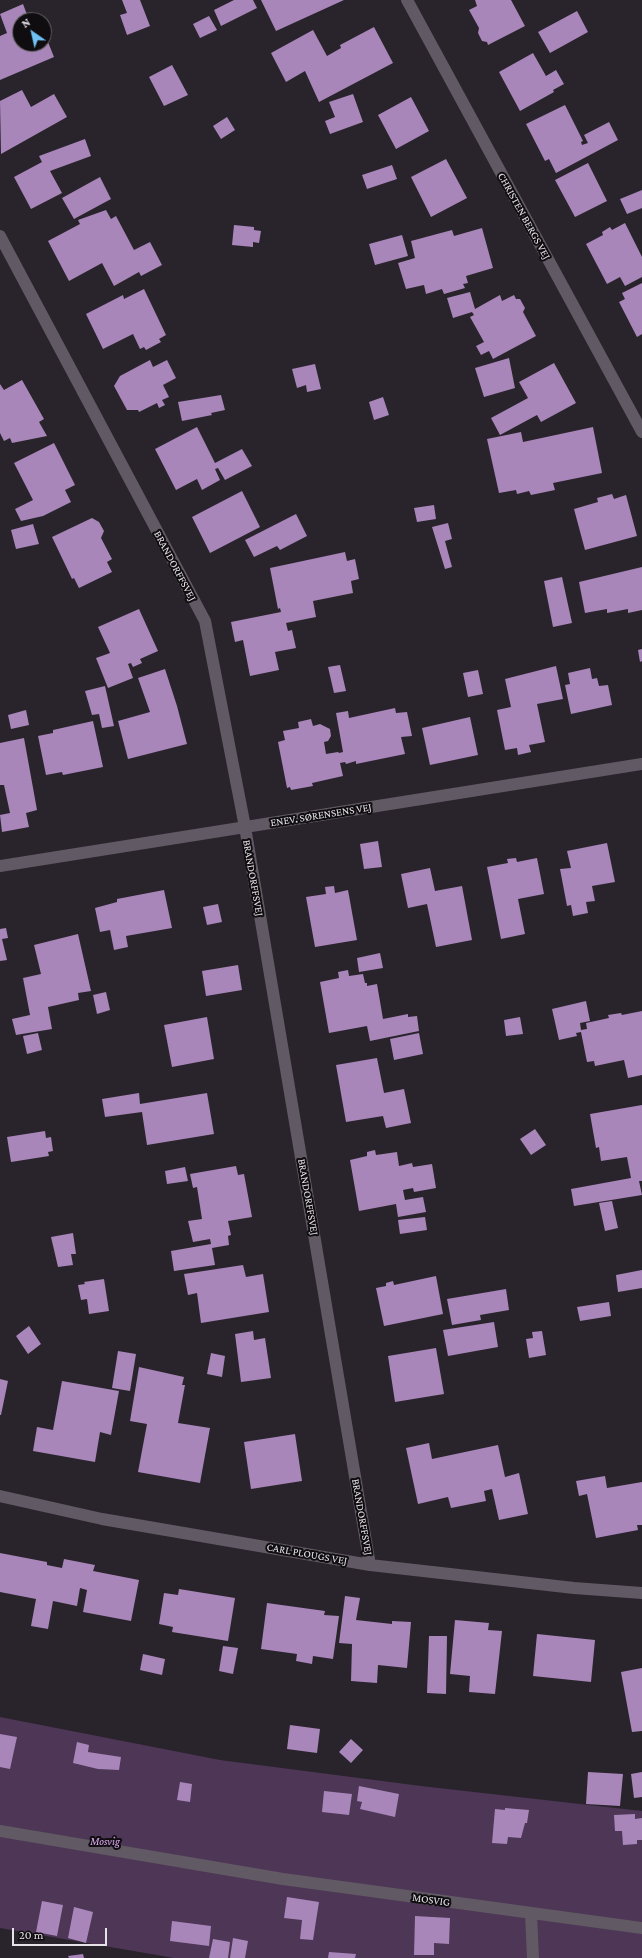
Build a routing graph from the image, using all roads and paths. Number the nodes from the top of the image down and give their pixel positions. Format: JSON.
{"nodes":[{"id":1,"x":406,"y":0,"type":"edge"},
{"id":2,"x":0,"y":236,"type":"edge"},
{"id":3,"x":642,"y":432,"type":"edge"},
{"id":4,"x":642,"y":764,"type":"edge"},
{"id":5,"x":245,"y":826,"type":"junction"},
{"id":6,"x":0,"y":866,"type":"edge"},
{"id":7,"x":0,"y":1496,"type":"edge"},
{"id":8,"x":370,"y":1565,"type":"junction"},
{"id":9,"x":642,"y":1592,"type":"edge"},
{"id":10,"x":0,"y":1831,"type":"edge"},
{"id":11,"x":531,"y":1914,"type":"junction"},
{"id":12,"x":642,"y":1928,"type":"edge"},
{"id":13,"x":533,"y":1958,"type":"edge"}],
"edges":[{"from":1,"to":3,"type":"street","name":"CHRISTEN BERGS VEJ"},
{"from":2,"to":5,"type":"street","name":"BRANDORFFSVEJ"},
{"from":4,"to":5,"type":"street","name":"ENEV. SØRENSENS VEJ"},
{"from":5,"to":6,"type":"street","name":"ENEV. SØRENSENS VEJ"},
{"from":5,"to":8,"type":"street","name":"BRANDORFFSVEJ"},
{"from":7,"to":8,"type":"street","name":"CARL PLOUGS VEJ"},
{"from":8,"to":9,"type":"street","name":"CARL PLOUGS VEJ"},
{"from":10,"to":11,"type":"street","name":"MOSVIG"},
{"from":11,"to":12,"type":"street","name":"MOSVIG"},
{"from":11,"to":13,"type":"street"}]}
